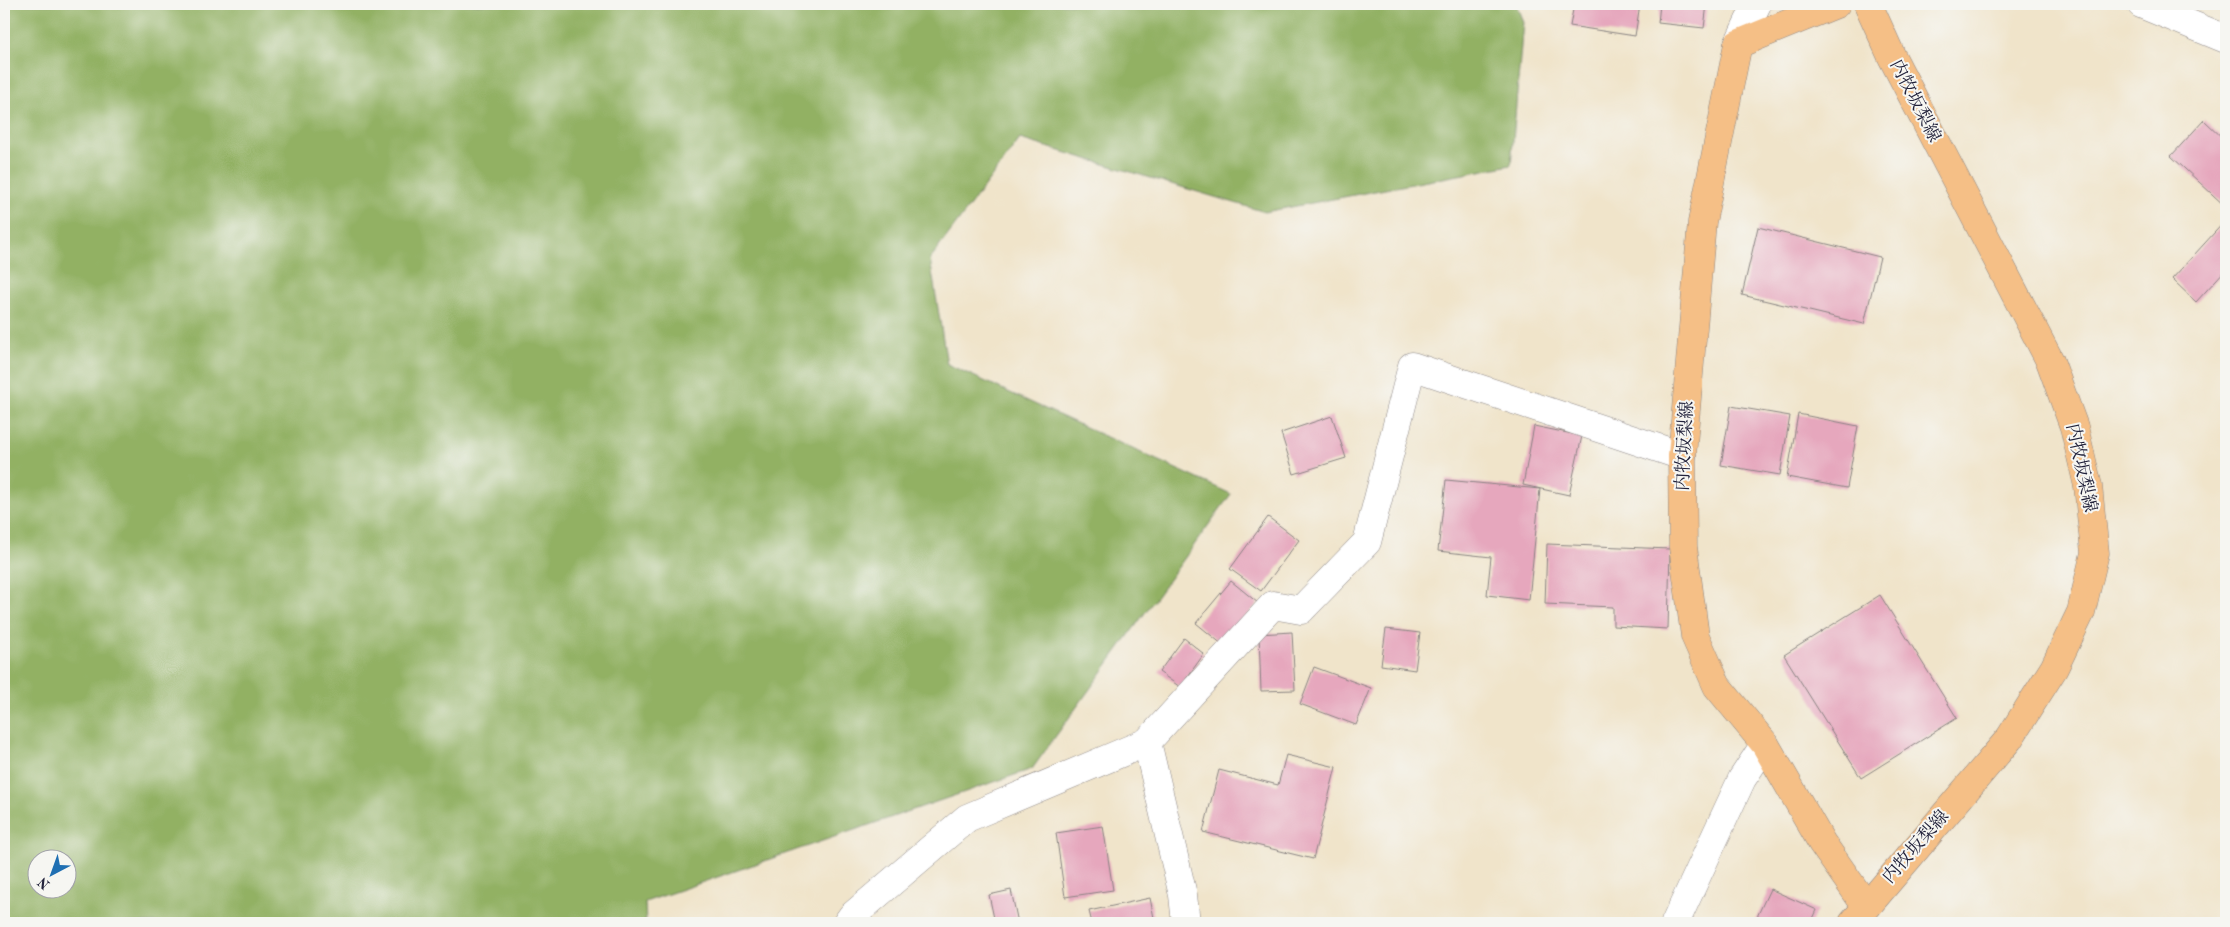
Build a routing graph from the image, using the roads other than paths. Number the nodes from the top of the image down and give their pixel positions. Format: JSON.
{"nodes":[{"id":1,"x":1757,"y":4,"type":"edge"},
{"id":2,"x":1836,"y":4,"type":"edge"},
{"id":3,"x":1868,"y":4,"type":"edge"},
{"id":4,"x":2141,"y":4,"type":"edge"},
{"id":5,"x":2226,"y":39,"type":"edge"},
{"id":6,"x":1738,"y":44,"type":"junction"},
{"id":7,"x":1682,"y":456,"type":"junction"},
{"id":8,"x":1147,"y":742,"type":"junction"},
{"id":9,"x":1765,"y":744,"type":"junction"},
{"id":10,"x":1859,"y":915,"type":"edge"},
{"id":11,"x":847,"y":923,"type":"edge"},
{"id":12,"x":1186,"y":923,"type":"edge"},
{"id":13,"x":1675,"y":923,"type":"edge"}],
"edges":[{"from":1,"to":6,"type":"street"},
{"from":2,"to":6,"type":"main road"},
{"from":3,"to":10,"type":"main road","name":"内牧坂梨線"},
{"from":4,"to":5,"type":"street"},
{"from":6,"to":7,"type":"main road","name":"内牧坂梨線"},
{"from":7,"to":8,"type":"street"},
{"from":7,"to":9,"type":"main road","name":"内牧坂梨線"},
{"from":8,"to":11,"type":"street"},
{"from":8,"to":12,"type":"street"},
{"from":9,"to":10,"type":"main road","name":"内牧坂梨線"},
{"from":9,"to":13,"type":"street"}]}
